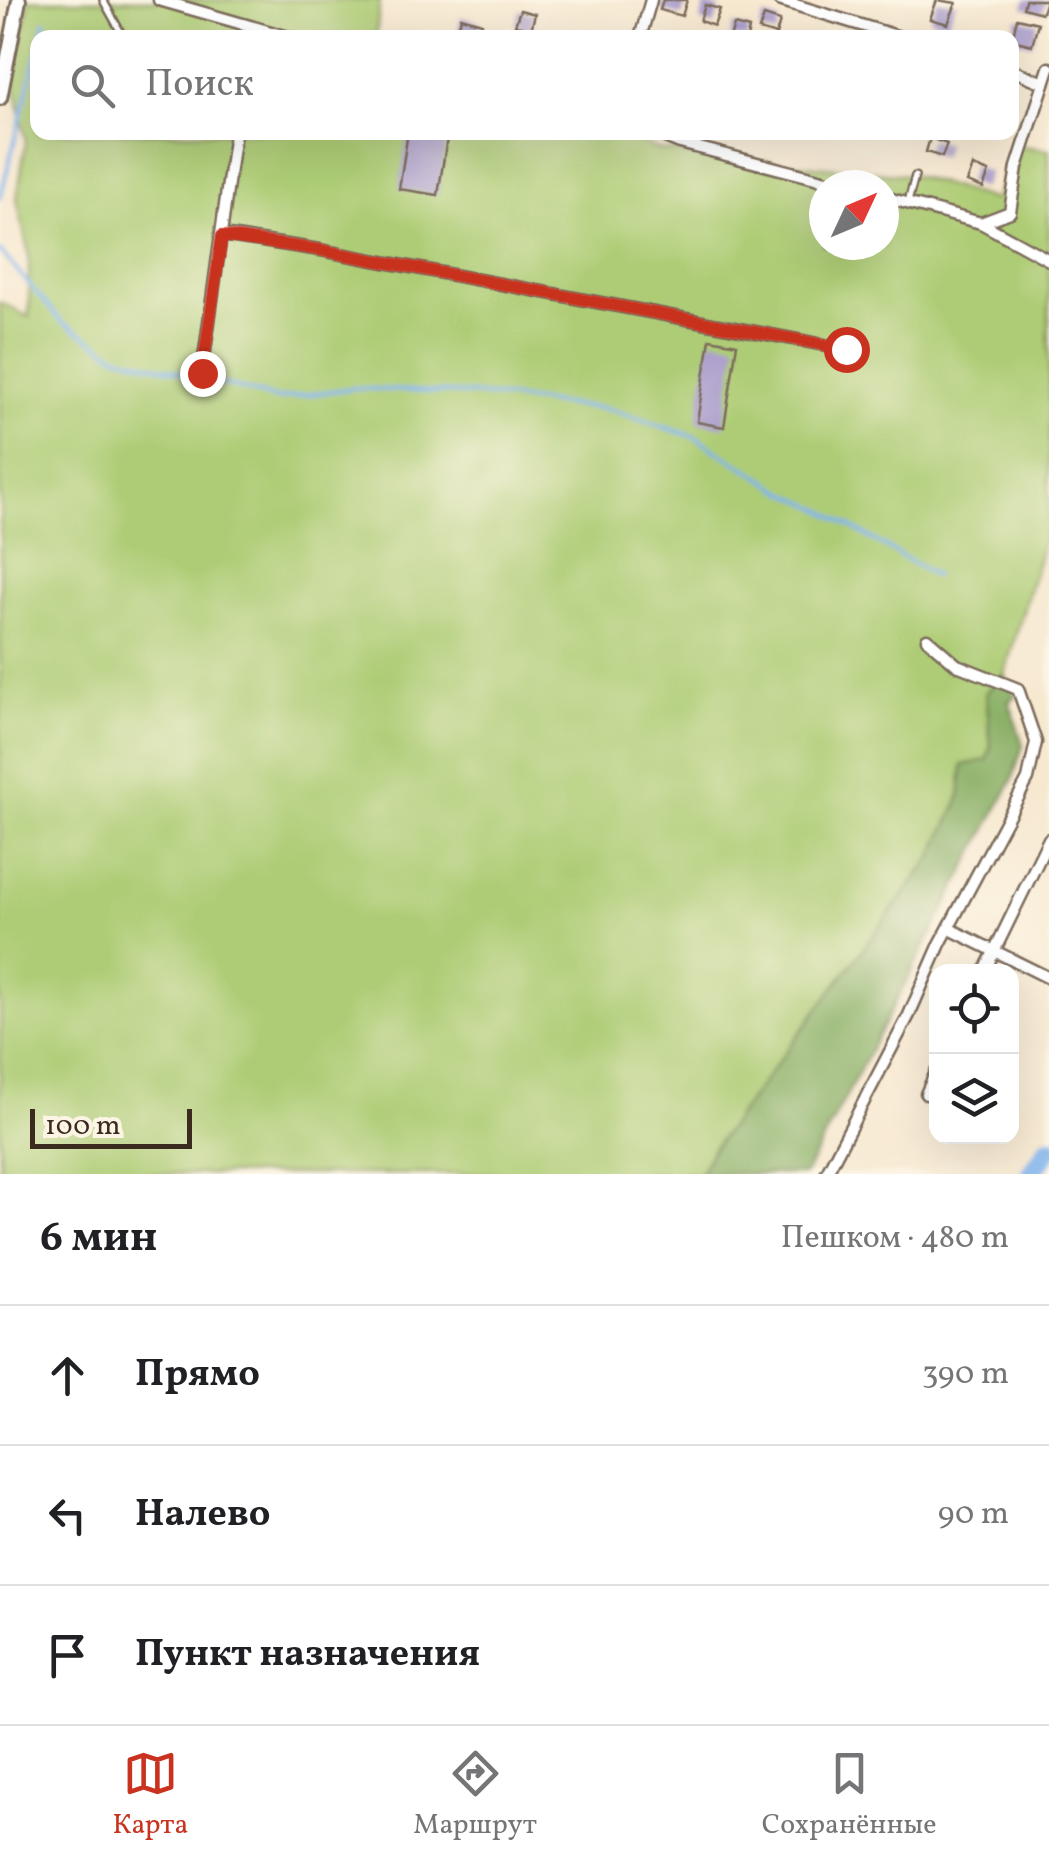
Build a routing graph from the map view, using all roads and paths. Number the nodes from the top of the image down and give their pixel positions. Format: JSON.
{"nodes":[{"id":1,"x":19,"y":0,"type":"edge"},
{"id":2,"x":102,"y":0,"type":"edge"},
{"id":3,"x":159,"y":0,"type":"edge"},
{"id":4,"x":651,"y":0,"type":"edge"},
{"id":5,"x":779,"y":0,"type":"edge"},
{"id":6,"x":119,"y":30,"type":"edge"},
{"id":7,"x":247,"y":30,"type":"edge"},
{"id":8,"x":642,"y":30,"type":"edge"},
{"id":9,"x":878,"y":30,"type":"edge"},
{"id":10,"x":1049,"y":68,"type":"edge"},
{"id":11,"x":1019,"y":73,"type":"edge"},
{"id":12,"x":1044,"y":83,"type":"junction"},
{"id":13,"x":0,"y":98,"type":"edge"},
{"id":14,"x":234,"y":140,"type":"edge"},
{"id":15,"x":673,"y":140,"type":"edge"},
{"id":16,"x":809,"y":176,"type":"edge"},
{"id":17,"x":915,"y":176,"type":"dead end"},
{"id":18,"x":899,"y":200,"type":"edge"},
{"id":19,"x":908,"y":203,"type":"junction"},
{"id":20,"x":980,"y":223,"type":"junction"},
{"id":21,"x":222,"y":236,"type":"junction"},
{"id":22,"x":1049,"y":260,"type":"edge"},
{"id":23,"x":846,"y":349,"type":"dead end"},
{"id":24,"x":202,"y":373,"type":"dead end"},
{"id":25,"x":927,"y":639,"type":"dead end"},
{"id":26,"x":1049,"y":839,"type":"edge"},
{"id":27,"x":950,"y":929,"type":"junction"},
{"id":28,"x":994,"y":950,"type":"junction"},
{"id":29,"x":988,"y":964,"type":"edge"},
{"id":30,"x":1049,"y":978,"type":"edge"},
{"id":31,"x":929,"y":1087,"type":"edge"},
{"id":32,"x":926,"y":1094,"type":"dead end"},
{"id":33,"x":826,"y":1174,"type":"edge"}],
"edges":[{"from":1,"to":13,"type":"street"},
{"from":2,"to":6,"type":"lane"},
{"from":3,"to":7,"type":"street"},
{"from":4,"to":8,"type":"street"},
{"from":5,"to":9,"type":"street"},
{"from":10,"to":12,"type":"street"},
{"from":11,"to":12,"type":"street"},
{"from":12,"to":20,"type":"street"},
{"from":14,"to":21,"type":"street"},
{"from":15,"to":16,"type":"street"},
{"from":17,"to":19,"type":"lane"},
{"from":18,"to":19,"type":"street"},
{"from":19,"to":20,"type":"street"},
{"from":20,"to":22,"type":"street"},
{"from":21,"to":23,"type":"street"},
{"from":21,"to":24,"type":"street"},
{"from":25,"to":27,"type":"street"},
{"from":26,"to":28,"type":"street"},
{"from":27,"to":28,"type":"street"},
{"from":27,"to":33,"type":"street"},
{"from":28,"to":29,"type":"street"},
{"from":28,"to":30,"type":"street"},
{"from":31,"to":32,"type":"street"}]}
